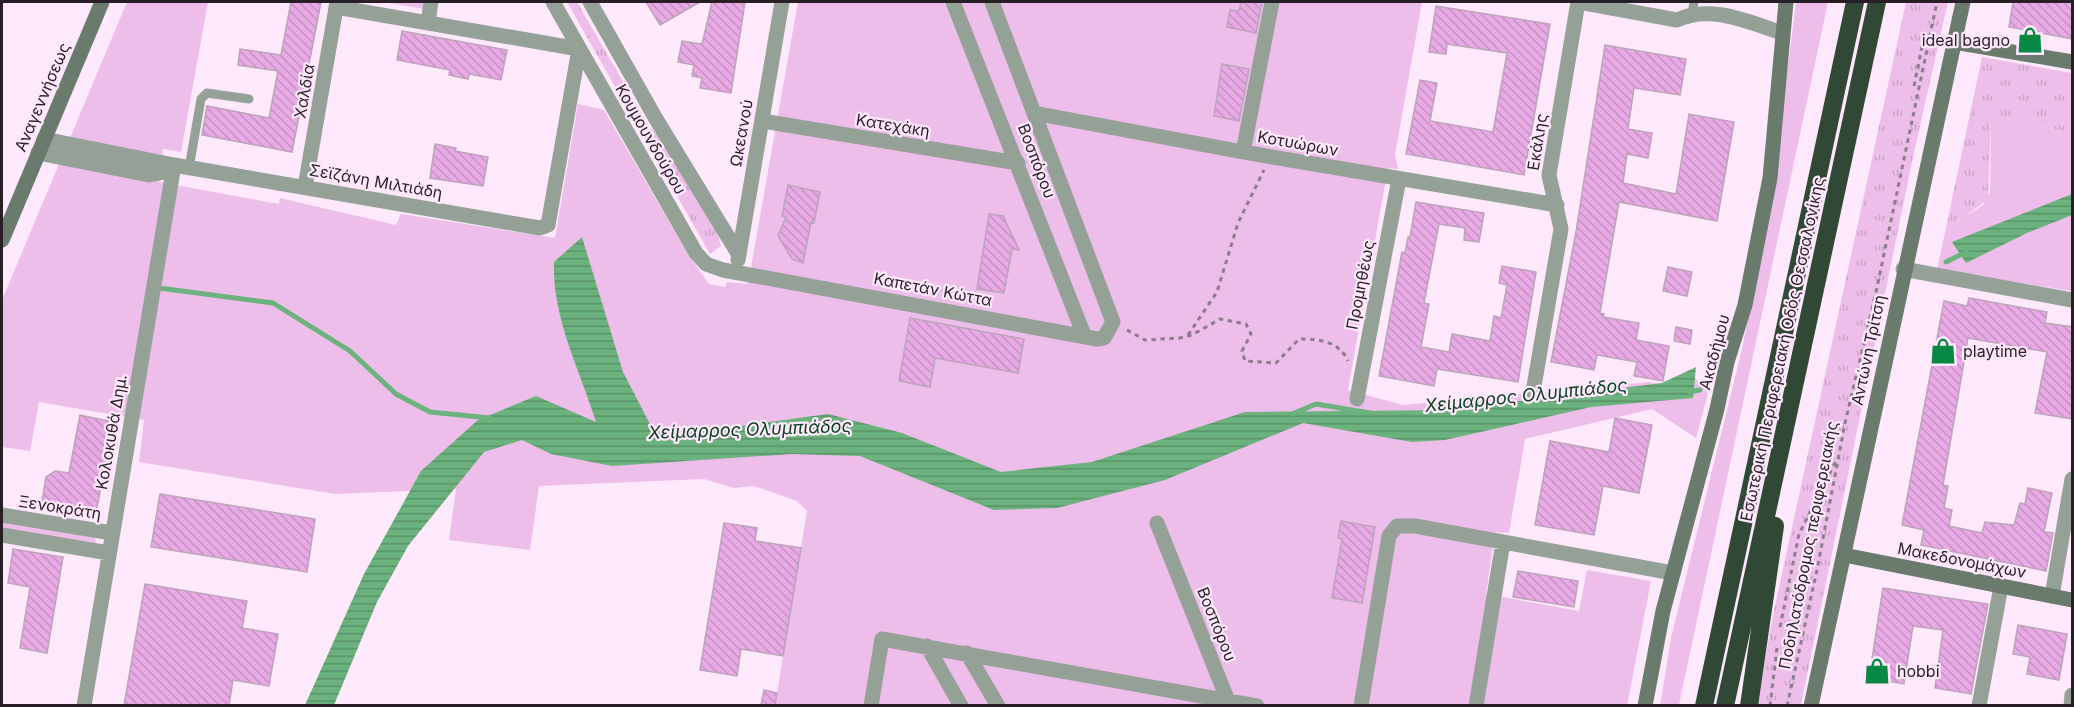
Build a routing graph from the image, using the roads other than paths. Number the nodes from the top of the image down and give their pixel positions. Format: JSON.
{"nodes":[{"id":1,"x":102,"y":2,"type":"edge"},
{"id":2,"x":431,"y":2,"type":"edge"},
{"id":3,"x":553,"y":2,"type":"edge"},
{"id":4,"x":590,"y":2,"type":"edge"},
{"id":5,"x":783,"y":2,"type":"edge"},
{"id":6,"x":953,"y":2,"type":"edge"},
{"id":7,"x":992,"y":2,"type":"edge"},
{"id":8,"x":1272,"y":2,"type":"edge"},
{"id":9,"x":1579,"y":2,"type":"edge"},
{"id":10,"x":1786,"y":2,"type":"edge"},
{"id":11,"x":1855,"y":2,"type":"edge"},
{"id":12,"x":1877,"y":2,"type":"edge"},
{"id":13,"x":1962,"y":2,"type":"edge"},
{"id":14,"x":337,"y":4,"type":"edge"},
{"id":15,"x":1693,"y":7,"type":"edge"},
{"id":16,"x":428,"y":23,"type":"junction"},
{"id":17,"x":1782,"y":33,"type":"junction"},
{"id":18,"x":1954,"y":42,"type":"junction"},
{"id":19,"x":579,"y":49,"type":"junction"},
{"id":20,"x":2073,"y":62,"type":"edge"},
{"id":21,"x":249,"y":99,"type":"dead end"},
{"id":22,"x":1034,"y":113,"type":"junction"},
{"id":23,"x":762,"y":121,"type":"junction"},
{"id":24,"x":41,"y":146,"type":"junction"},
{"id":25,"x":1243,"y":152,"type":"junction"},
{"id":26,"x":1018,"y":164,"type":"junction"},
{"id":27,"x":182,"y":166,"type":"junction"},
{"id":28,"x":1399,"y":179,"type":"junction"},
{"id":29,"x":305,"y":187,"type":"junction"},
{"id":30,"x":1557,"y":205,"type":"junction"},
{"id":31,"x":2,"y":240,"type":"edge"},
{"id":32,"x":739,"y":255,"type":"junction"},
{"id":33,"x":1904,"y":269,"type":"junction"},
{"id":34,"x":736,"y":272,"type":"junction"},
{"id":35,"x":2073,"y":300,"type":"edge"},
{"id":36,"x":1113,"y":322,"type":"joint"},
{"id":37,"x":1084,"y":335,"type":"junction"},
{"id":38,"x":1533,"y":392,"type":"dead end"},
{"id":39,"x":1358,"y":393,"type":"road end"},
{"id":40,"x":1775,"y":476,"type":"junction"},
{"id":41,"x":2073,"y":479,"type":"edge"},
{"id":42,"x":2,"y":515,"type":"edge"},
{"id":43,"x":1157,"y":523,"type":"dead end"},
{"id":44,"x":112,"y":533,"type":"junction"},
{"id":45,"x":2,"y":535,"type":"edge"},
{"id":46,"x":1503,"y":542,"type":"junction"},
{"id":47,"x":109,"y":553,"type":"junction"},
{"id":48,"x":1845,"y":555,"type":"junction"},
{"id":49,"x":1673,"y":573,"type":"junction"},
{"id":50,"x":2001,"y":586,"type":"junction"},
{"id":51,"x":2052,"y":596,"type":"junction"},
{"id":52,"x":2073,"y":600,"type":"edge"},
{"id":53,"x":927,"y":646,"type":"junction"},
{"id":54,"x":968,"y":653,"type":"junction"},
{"id":55,"x":2073,"y":696,"type":"edge"},
{"id":56,"x":1229,"y":702,"type":"edge"},
{"id":57,"x":84,"y":705,"type":"edge"},
{"id":58,"x":871,"y":705,"type":"edge"},
{"id":59,"x":961,"y":705,"type":"edge"},
{"id":60,"x":998,"y":705,"type":"edge"},
{"id":61,"x":1257,"y":705,"type":"edge"},
{"id":62,"x":1361,"y":705,"type":"edge"},
{"id":63,"x":1476,"y":705,"type":"edge"},
{"id":64,"x":1646,"y":705,"type":"edge"},
{"id":65,"x":1704,"y":705,"type":"edge"},
{"id":66,"x":1725,"y":705,"type":"edge"},
{"id":67,"x":1749,"y":705,"type":"edge"},
{"id":68,"x":1810,"y":705,"type":"edge"},
{"id":69,"x":1979,"y":705,"type":"edge"},
{"id":70,"x":2071,"y":705,"type":"edge"}],
"edges":[{"from":1,"to":24,"type":"street","name":"Αναγεννήσεως"},
{"from":2,"to":16,"type":"street"},
{"from":3,"to":19,"type":"street","name":"Κουμουνδούρου"},
{"from":4,"to":32,"type":"street","name":"Κουμουνδούρου"},
{"from":5,"to":23,"type":"street","name":"Ωκεανού"},
{"from":6,"to":26,"type":"street","name":"Βοσπόρου"},
{"from":7,"to":22,"type":"street","name":"Βοσπόρου"},
{"from":8,"to":25,"type":"street"},
{"from":9,"to":15,"type":"street"},
{"from":9,"to":30,"type":"street","name":"Εκάλης"},
{"from":10,"to":17,"type":"street","name":"Ακαδήμου"},
{"from":11,"to":65,"type":"highway","name":"Εσωτερική Περιφερειακή Οδός Θεσσαλονίκης"},
{"from":12,"to":40,"type":"highway","name":"Εσωτερική Περιφερειακή Οδός Θεσσαλονίκης"},
{"from":13,"to":18,"type":"street","name":"Αντώνη Τρίτση"},
{"from":14,"to":16,"type":"street"},
{"from":14,"to":29,"type":"street","name":"Χαλδία"},
{"from":15,"to":17,"type":"street"},
{"from":16,"to":19,"type":"street"},
{"from":17,"to":49,"type":"street","name":"Ακαδήμου"},
{"from":18,"to":20,"type":"street"},
{"from":18,"to":33,"type":"street","name":"Αντώνη Τρίτση"},
{"from":19,"to":29,"type":"street","name":"Σεϊζάνη Μιλτιάδη"},
{"from":19,"to":34,"type":"street","name":"Κουμουνδούρου"},
{"from":21,"to":27,"type":"lane"},
{"from":22,"to":25,"type":"street","name":"Κοτυώρων"},
{"from":22,"to":36,"type":"street","name":"Βοσπόρου"},
{"from":23,"to":26,"type":"street","name":"Κατεχάκη"},
{"from":23,"to":32,"type":"street","name":"Ωκεανού"},
{"from":24,"to":27,"type":"street","name":"Σεϊζάνη Μιλτιάδη"},
{"from":24,"to":31,"type":"street","name":"Αναγεννήσεως"},
{"from":25,"to":28,"type":"street","name":"Κοτυώρων"},
{"from":26,"to":37,"type":"street","name":"Βοσπόρου"},
{"from":27,"to":29,"type":"street","name":"Σεϊζάνη Μιλτιάδη"},
{"from":27,"to":44,"type":"street","name":"Κολοκυθά Δημ."},
{"from":28,"to":30,"type":"street","name":"Κοτυώρων"},
{"from":28,"to":39,"type":"street","name":"Προμηθέως"},
{"from":30,"to":38,"type":"street","name":"Εκάλης"},
{"from":32,"to":34,"type":"street","name":"Ωκεανού"},
{"from":33,"to":35,"type":"street"},
{"from":33,"to":48,"type":"street","name":"Αντώνη Τρίτση"},
{"from":34,"to":37,"type":"street","name":"Καπετάν Κώττα"},
{"from":36,"to":37,"type":"street","name":"Καπετάν Κώττα"},
{"from":40,"to":66,"type":"highway","name":"Εσωτερική Περιφερειακή Οδός Θεσσαλονίκης"},
{"from":40,"to":67,"type":"highway"},
{"from":41,"to":51,"type":"street"},
{"from":42,"to":44,"type":"street","name":"Ξενοκράτη"},
{"from":43,"to":56,"type":"street","name":"Βοσπόρου"},
{"from":44,"to":47,"type":"street","name":"Κολοκυθά Δημ."},
{"from":45,"to":47,"type":"street"},
{"from":46,"to":49,"type":"street"},
{"from":46,"to":62,"type":"street"},
{"from":46,"to":63,"type":"street"},
{"from":47,"to":57,"type":"street","name":"Κολοκυθά Δημ."},
{"from":48,"to":50,"type":"street","name":"Μακεδονομάχων"},
{"from":48,"to":68,"type":"street","name":"Αντώνη Τρίτση"},
{"from":49,"to":64,"type":"street","name":"Ακαδήμου"},
{"from":50,"to":51,"type":"street","name":"Μακεδονομάχων"},
{"from":50,"to":69,"type":"street"},
{"from":51,"to":52,"type":"street","name":"Μακεδονομάχων"},
{"from":53,"to":54,"type":"street"},
{"from":53,"to":58,"type":"street"},
{"from":53,"to":59,"type":"street"},
{"from":54,"to":56,"type":"street"},
{"from":54,"to":60,"type":"street"},
{"from":55,"to":70,"type":"street"},
{"from":56,"to":61,"type":"street"}]}
